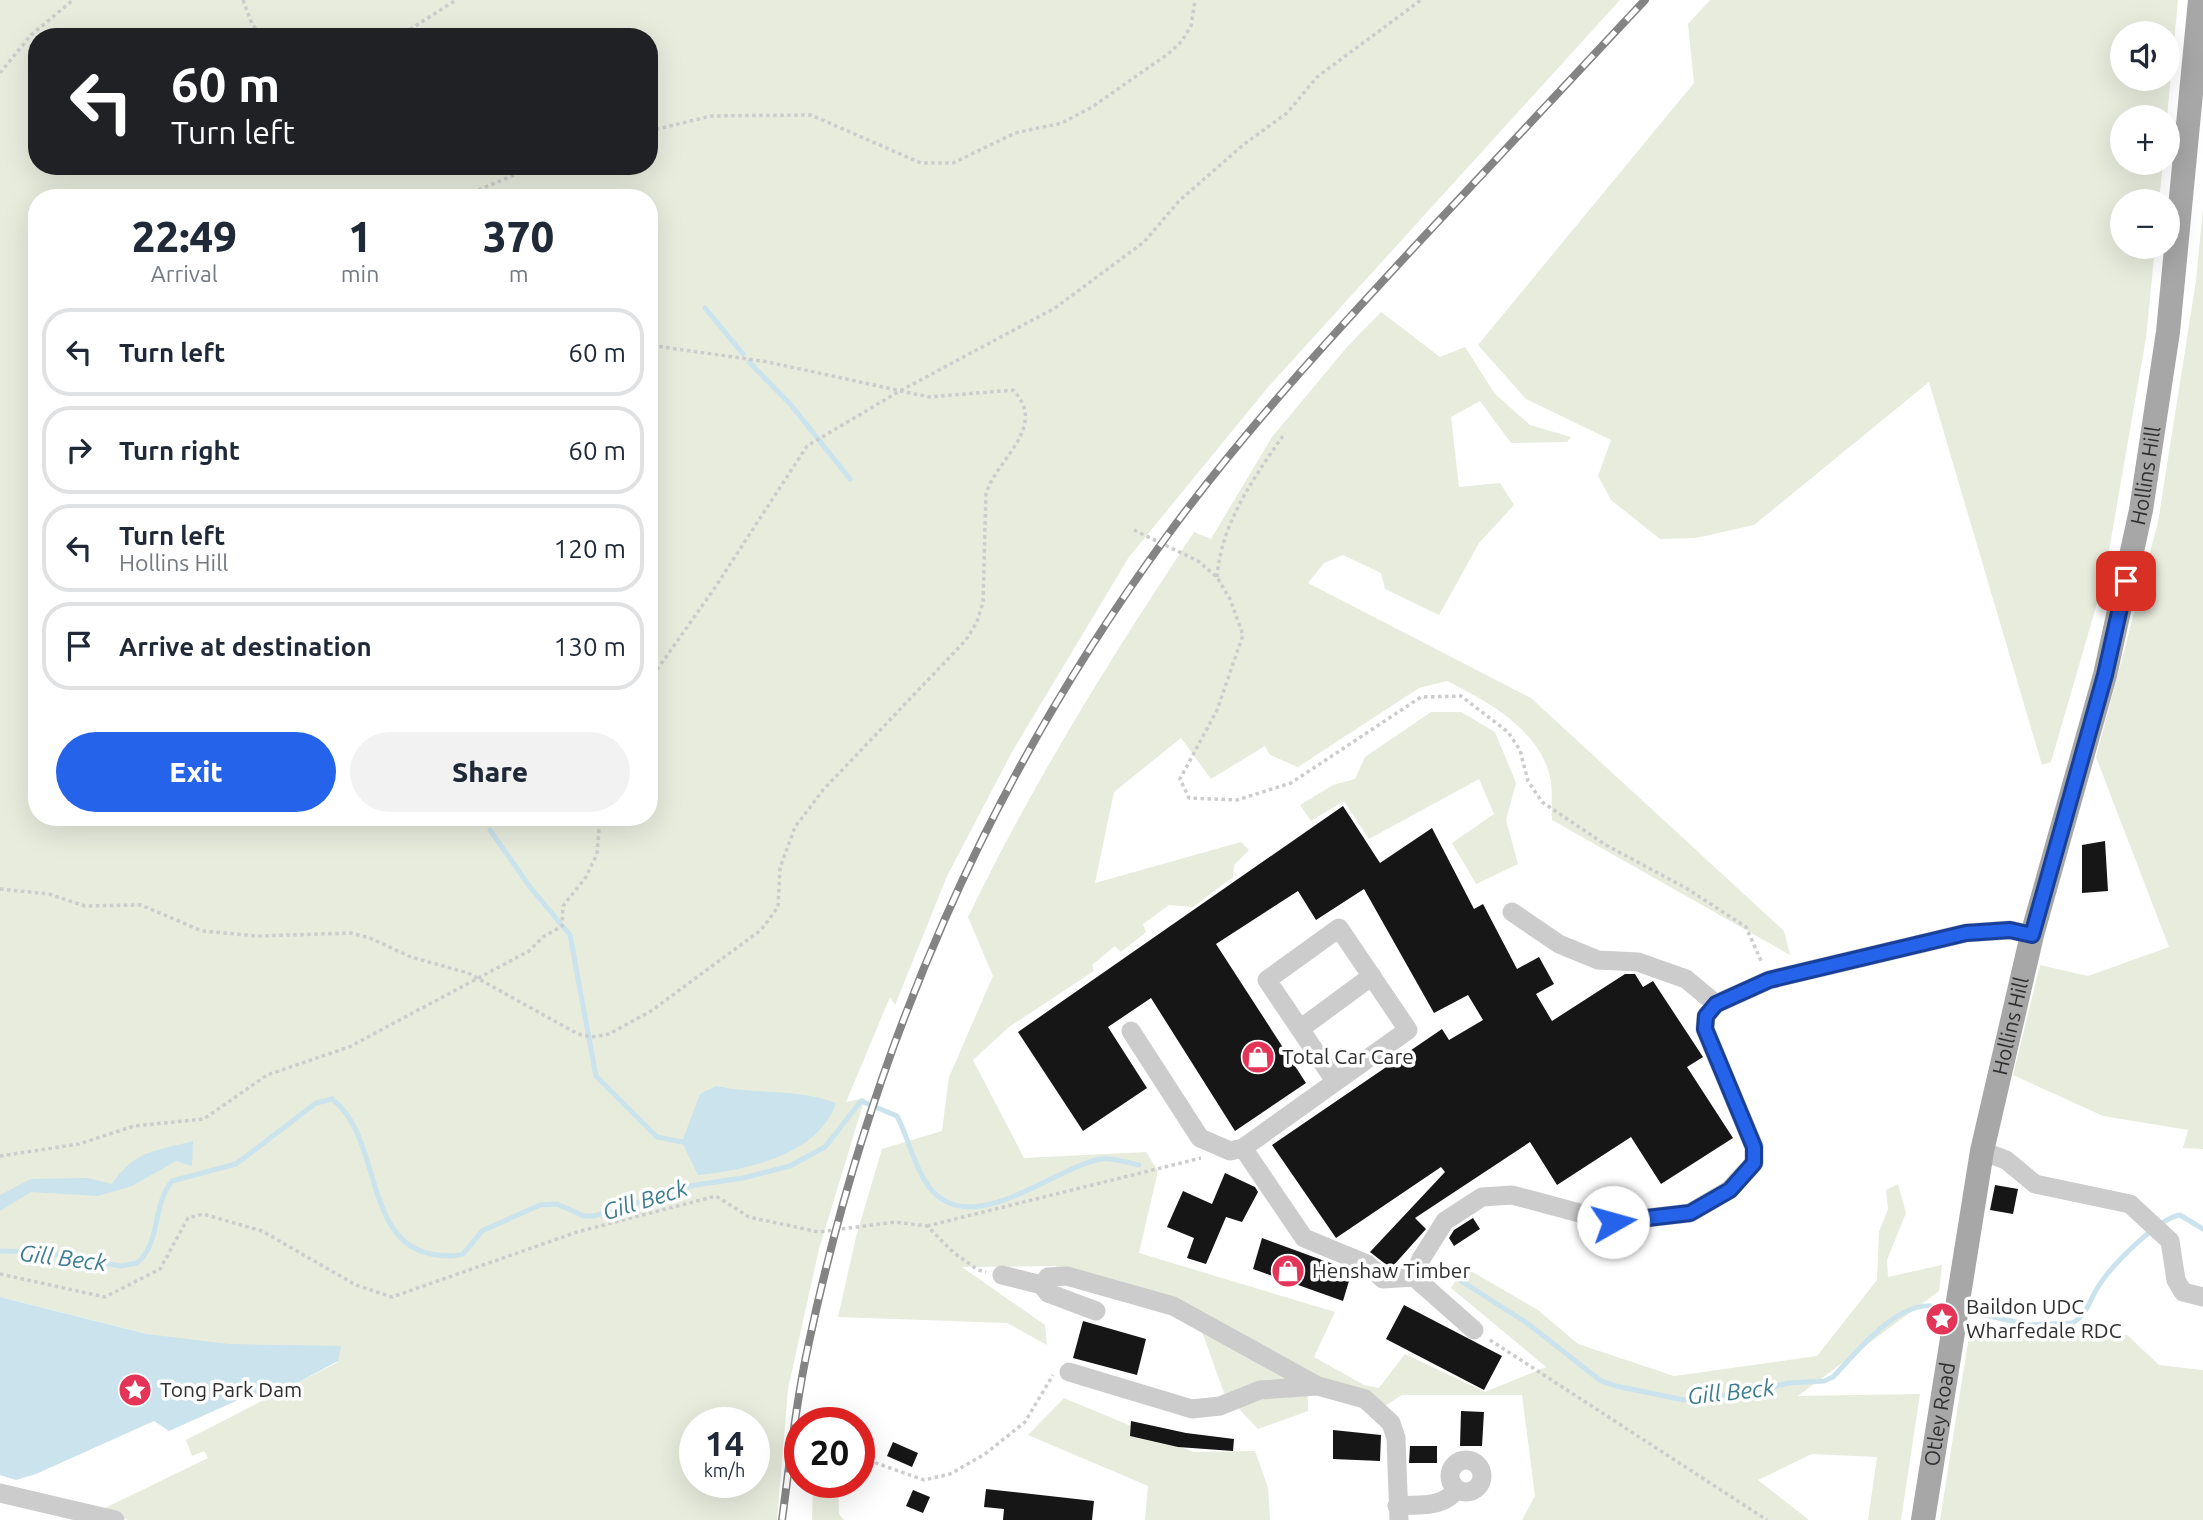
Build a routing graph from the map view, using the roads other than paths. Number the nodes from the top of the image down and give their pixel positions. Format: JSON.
{"nodes":[{"id":1,"x":2200,"y":0,"type":"edge"},
{"id":2,"x":1512,"y":912,"type":"dead end"},
{"id":3,"x":2032,"y":935,"type":"junction"},
{"id":4,"x":1372,"y":976,"type":"junction"},
{"id":5,"x":1716,"y":1004,"type":"junction"},
{"id":6,"x":1300,"y":1029,"type":"junction"},
{"id":7,"x":1131,"y":1031,"type":"dead end"},
{"id":8,"x":1335,"y":1081,"type":"junction"},
{"id":9,"x":1237,"y":1150,"type":"junction"},
{"id":10,"x":1982,"y":1151,"type":"junction"},
{"id":11,"x":1002,"y":1275,"type":"road end"},
{"id":12,"x":1414,"y":1277,"type":"junction"},
{"id":13,"x":1042,"y":1285,"type":"junction"},
{"id":14,"x":2203,"y":1297,"type":"edge"},
{"id":15,"x":1096,"y":1311,"type":"dead end"},
{"id":16,"x":1957,"y":1311,"type":"joint"},
{"id":17,"x":1474,"y":1330,"type":"road end"},
{"id":18,"x":1069,"y":1371,"type":"road end"},
{"id":19,"x":1318,"y":1386,"type":"junction"},
{"id":20,"x":1457,"y":1489,"type":"dead end"},
{"id":21,"x":0,"y":1493,"type":"edge"},
{"id":22,"x":1398,"y":1513,"type":"edge"},
{"id":23,"x":115,"y":1520,"type":"edge"},
{"id":24,"x":1923,"y":1520,"type":"edge"}],
"edges":[{"from":1,"to":3,"type":"main road","name":"Hollins Hill"},
{"from":2,"to":5,"type":"street"},
{"from":3,"to":5,"type":"street"},
{"from":3,"to":10,"type":"main road","name":"Hollins Hill"},
{"from":4,"to":6,"type":"street"},
{"from":4,"to":6,"type":"street"},
{"from":4,"to":8,"type":"street"},
{"from":5,"to":12,"type":"street"},
{"from":6,"to":8,"type":"street"},
{"from":7,"to":9,"type":"street"},
{"from":8,"to":9,"type":"street"},
{"from":9,"to":12,"type":"street"},
{"from":10,"to":14,"type":"street"},
{"from":10,"to":16,"type":"main road","name":"Hollins Hill"},
{"from":11,"to":13,"type":"street"},
{"from":12,"to":17,"type":"street"},
{"from":13,"to":15,"type":"street"},
{"from":13,"to":19,"type":"street"},
{"from":16,"to":24,"type":"main road","name":"Otley Road"},
{"from":18,"to":19,"type":"street"},
{"from":19,"to":22,"type":"street"},
{"from":20,"to":22,"type":"street"},
{"from":21,"to":23,"type":"street"}]}
